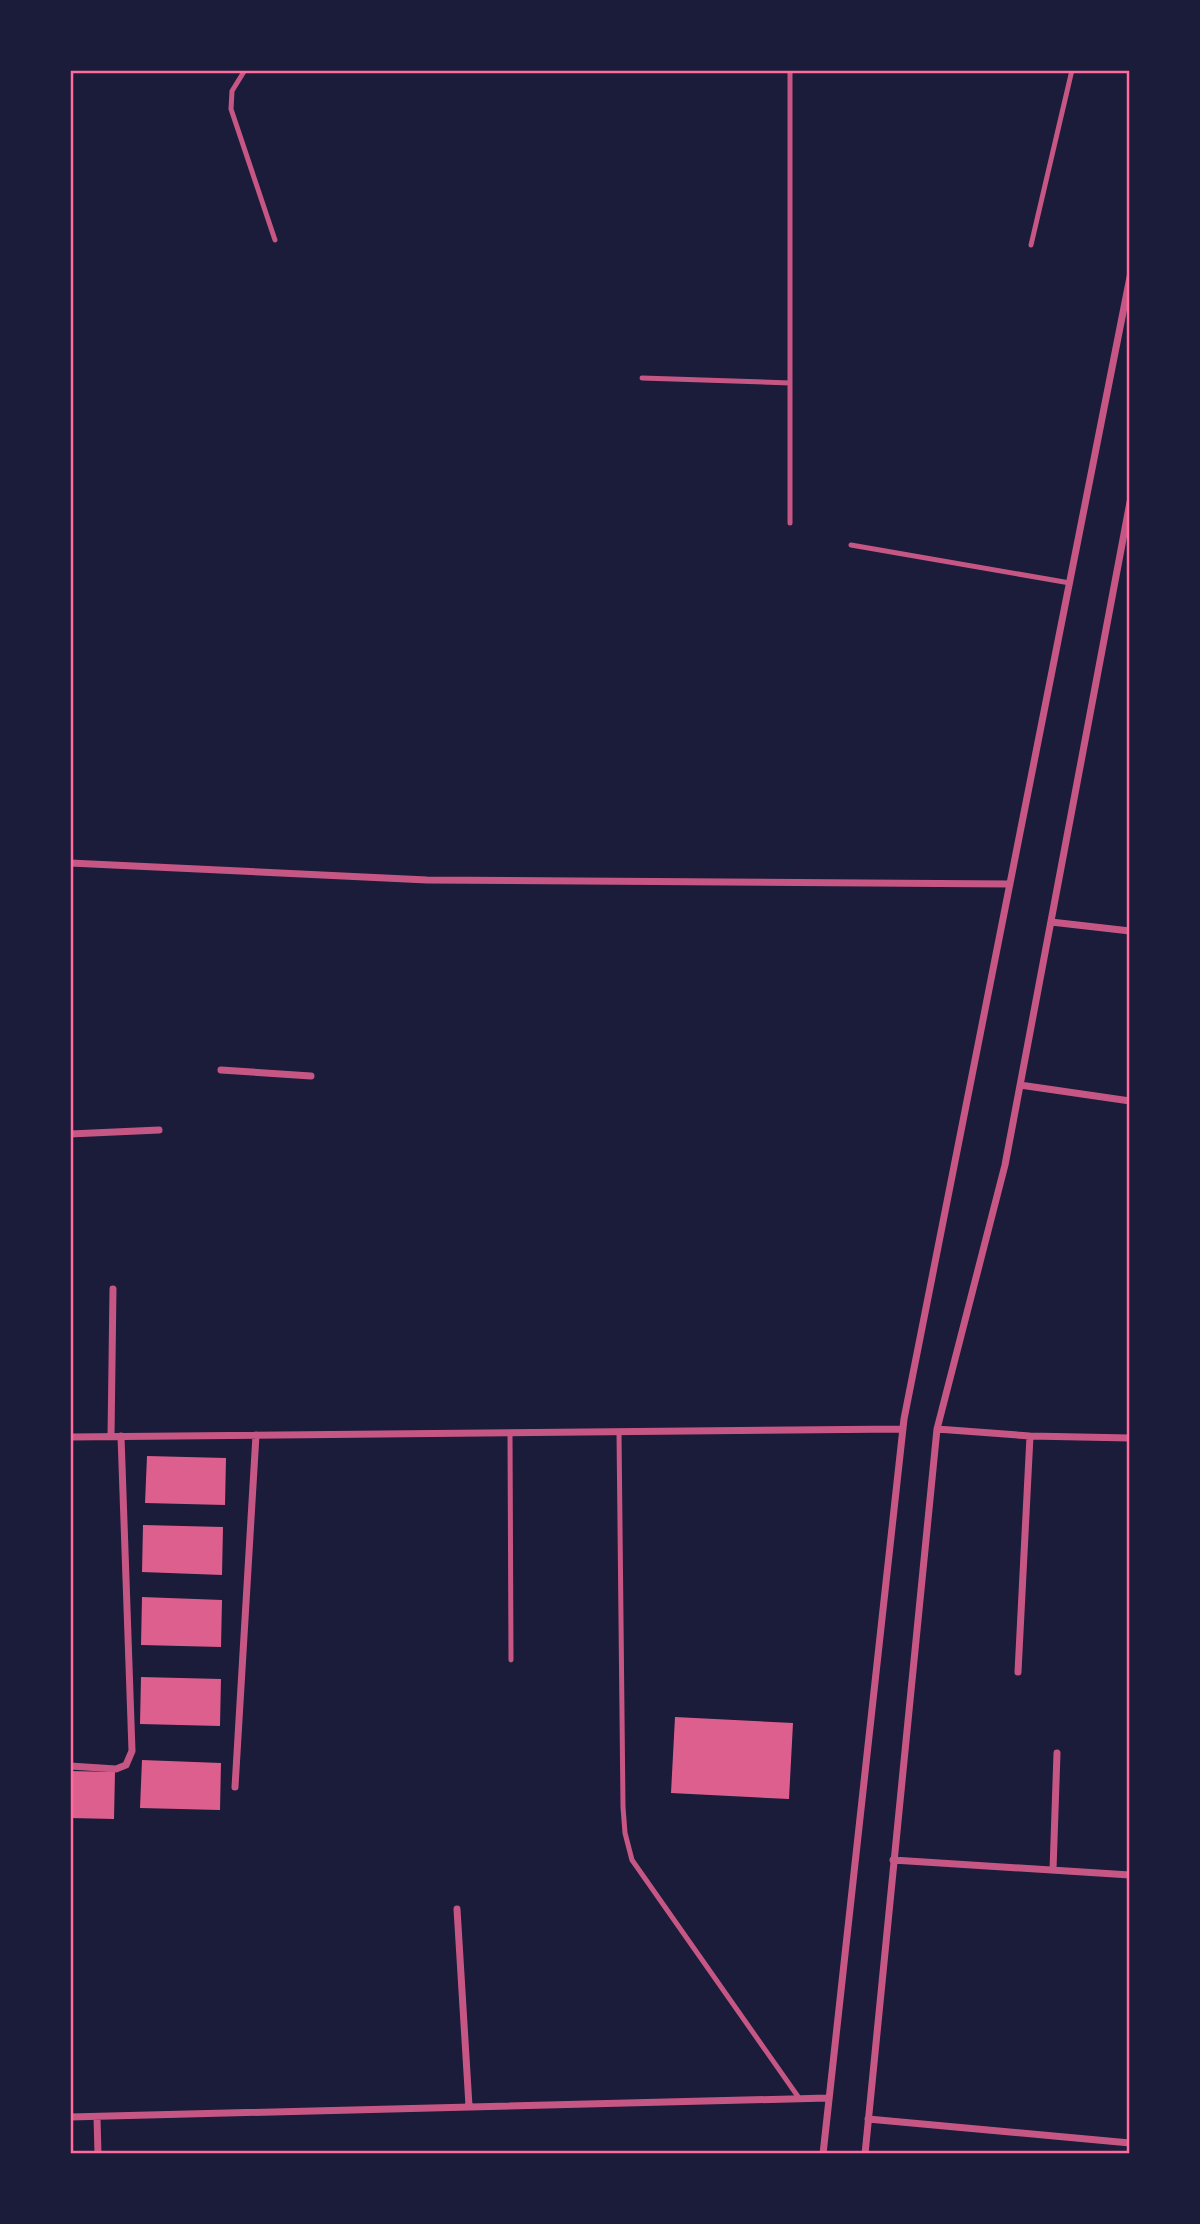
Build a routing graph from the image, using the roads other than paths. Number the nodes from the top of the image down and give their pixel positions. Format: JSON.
{"nodes":[{"id":1,"x":245,"y":70,"type":"edge"},
{"id":2,"x":790,"y":70,"type":"edge"},
{"id":3,"x":1072,"y":70,"type":"edge"},
{"id":4,"x":275,"y":240,"type":"dead end"},
{"id":5,"x":1031,"y":245,"type":"dead end"},
{"id":6,"x":1130,"y":277,"type":"edge"},
{"id":7,"x":642,"y":378,"type":"dead end"},
{"id":8,"x":790,"y":383,"type":"junction"},
{"id":9,"x":1130,"y":502,"type":"edge"},
{"id":10,"x":790,"y":523,"type":"dead end"},
{"id":11,"x":851,"y":545,"type":"dead end"},
{"id":12,"x":1070,"y":583,"type":"junction"},
{"id":13,"x":70,"y":863,"type":"edge"},
{"id":14,"x":1010,"y":884,"type":"junction"},
{"id":15,"x":1051,"y":922,"type":"junction"},
{"id":16,"x":1130,"y":931,"type":"edge"},
{"id":17,"x":221,"y":1070,"type":"dead end"},
{"id":18,"x":311,"y":1076,"type":"dead end"},
{"id":19,"x":1020,"y":1085,"type":"junction"},
{"id":20,"x":1130,"y":1101,"type":"edge"},
{"id":21,"x":159,"y":1130,"type":"dead end"},
{"id":22,"x":70,"y":1134,"type":"edge"},
{"id":23,"x":113,"y":1289,"type":"dead end"},
{"id":24,"x":902,"y":1429,"type":"junction"},
{"id":25,"x":937,"y":1429,"type":"junction"},
{"id":26,"x":619,"y":1432,"type":"junction"},
{"id":27,"x":510,"y":1433,"type":"junction"},
{"id":28,"x":256,"y":1435,"type":"junction"},
{"id":29,"x":111,"y":1436,"type":"junction"},
{"id":30,"x":121,"y":1436,"type":"junction"},
{"id":31,"x":1030,"y":1436,"type":"junction"},
{"id":32,"x":70,"y":1437,"type":"edge"},
{"id":33,"x":1127,"y":1438,"type":"edge"},
{"id":34,"x":1130,"y":1448,"type":"edge"},
{"id":35,"x":511,"y":1660,"type":"dead end"},
{"id":36,"x":1018,"y":1672,"type":"dead end"},
{"id":37,"x":1057,"y":1753,"type":"dead end"},
{"id":38,"x":70,"y":1766,"type":"edge"},
{"id":39,"x":235,"y":1787,"type":"dead end"},
{"id":40,"x":893,"y":1860,"type":"junction"},
{"id":41,"x":1053,"y":1870,"type":"junction"},
{"id":42,"x":1130,"y":1874,"type":"edge"},
{"id":43,"x":457,"y":1909,"type":"dead end"},
{"id":44,"x":799,"y":2098,"type":"junction"},
{"id":45,"x":828,"y":2098,"type":"junction"},
{"id":46,"x":469,"y":2106,"type":"junction"},
{"id":47,"x":70,"y":2117,"type":"edge"},
{"id":48,"x":97,"y":2117,"type":"junction"},
{"id":49,"x":868,"y":2119,"type":"junction"},
{"id":50,"x":1130,"y":2143,"type":"edge"},
{"id":51,"x":98,"y":2154,"type":"edge"},
{"id":52,"x":822,"y":2154,"type":"edge"},
{"id":53,"x":865,"y":2154,"type":"edge"}],
"edges":[{"from":1,"to":4,"type":"lane"},
{"from":2,"to":8,"type":"lane"},
{"from":3,"to":5,"type":"lane"},
{"from":6,"to":12,"type":"street"},
{"from":7,"to":8,"type":"lane"},
{"from":8,"to":10,"type":"lane"},
{"from":9,"to":15,"type":"street"},
{"from":11,"to":12,"type":"lane"},
{"from":12,"to":14,"type":"street"},
{"from":13,"to":14,"type":"street"},
{"from":14,"to":24,"type":"street"},
{"from":15,"to":16,"type":"street"},
{"from":15,"to":19,"type":"street"},
{"from":17,"to":18,"type":"street"},
{"from":19,"to":20,"type":"street"},
{"from":19,"to":25,"type":"street"},
{"from":21,"to":22,"type":"street"},
{"from":23,"to":29,"type":"street"},
{"from":24,"to":26,"type":"street"},
{"from":24,"to":45,"type":"street"},
{"from":25,"to":31,"type":"street"},
{"from":25,"to":40,"type":"street"},
{"from":26,"to":27,"type":"street"},
{"from":26,"to":44,"type":"lane"},
{"from":27,"to":28,"type":"street"},
{"from":27,"to":35,"type":"lane"},
{"from":28,"to":30,"type":"street"},
{"from":28,"to":39,"type":"street"},
{"from":29,"to":30,"type":"street"},
{"from":29,"to":32,"type":"street"},
{"from":30,"to":38,"type":"street"},
{"from":31,"to":33,"type":"street"},
{"from":31,"to":36,"type":"street"},
{"from":33,"to":34,"type":"street"},
{"from":37,"to":41,"type":"street"},
{"from":40,"to":41,"type":"street"},
{"from":40,"to":49,"type":"street"},
{"from":41,"to":42,"type":"street"},
{"from":43,"to":46,"type":"street"},
{"from":44,"to":45,"type":"street"},
{"from":44,"to":46,"type":"street"},
{"from":45,"to":52,"type":"street"},
{"from":46,"to":48,"type":"street"},
{"from":47,"to":48,"type":"street"},
{"from":48,"to":51,"type":"street"},
{"from":49,"to":50,"type":"street"},
{"from":49,"to":53,"type":"street"}]}
